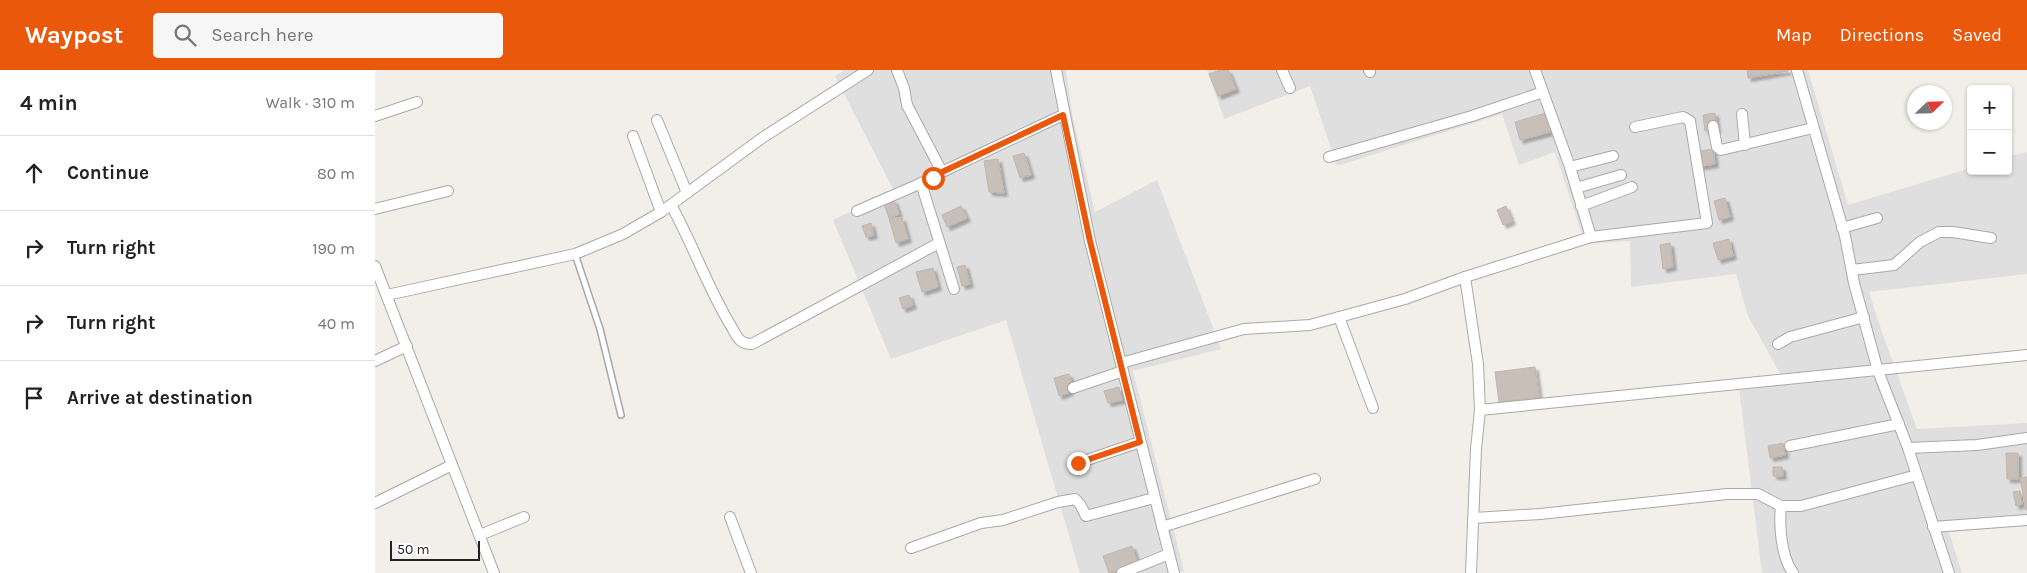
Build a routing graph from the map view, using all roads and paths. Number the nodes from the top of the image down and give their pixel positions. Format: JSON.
{"nodes":[{"id":1,"x":868,"y":70,"type":"edge"},
{"id":2,"x":897,"y":70,"type":"edge"},
{"id":3,"x":1056,"y":70,"type":"edge"},
{"id":4,"x":1282,"y":70,"type":"edge"},
{"id":5,"x":1535,"y":70,"type":"edge"},
{"id":6,"x":1797,"y":70,"type":"edge"},
{"id":7,"x":1290,"y":88,"type":"dead end"},
{"id":8,"x":1543,"y":92,"type":"junction"},
{"id":9,"x":417,"y":102,"type":"dead end"},
{"id":10,"x":1742,"y":114,"type":"dead end"},
{"id":11,"x":1063,"y":115,"type":"junction"},
{"id":12,"x":375,"y":116,"type":"edge"},
{"id":13,"x":657,"y":120,"type":"dead end"},
{"id":14,"x":1713,"y":126,"type":"dead end"},
{"id":15,"x":1635,"y":127,"type":"dead end"},
{"id":16,"x":1813,"y":128,"type":"junction"},
{"id":17,"x":633,"y":136,"type":"dead end"},
{"id":18,"x":1745,"y":145,"type":"junction"},
{"id":19,"x":1613,"y":156,"type":"dead end"},
{"id":20,"x":1329,"y":157,"type":"dead end"},
{"id":21,"x":1570,"y":167,"type":"junction"},
{"id":22,"x":942,"y":172,"type":"junction"},
{"id":23,"x":1621,"y":175,"type":"dead end"},
{"id":24,"x":921,"y":183,"type":"junction"},
{"id":25,"x":1632,"y":187,"type":"dead end"},
{"id":26,"x":1576,"y":188,"type":"junction"},
{"id":27,"x":448,"y":191,"type":"dead end"},
{"id":28,"x":687,"y":193,"type":"junction"},
{"id":29,"x":671,"y":205,"type":"junction"},
{"id":30,"x":1581,"y":206,"type":"junction"},
{"id":31,"x":375,"y":209,"type":"edge"},
{"id":32,"x":857,"y":211,"type":"dead end"},
{"id":33,"x":661,"y":212,"type":"junction"},
{"id":34,"x":1877,"y":218,"type":"dead end"},
{"id":35,"x":1842,"y":228,"type":"junction"},
{"id":36,"x":1591,"y":237,"type":"junction"},
{"id":37,"x":1991,"y":238,"type":"dead end"},
{"id":38,"x":939,"y":243,"type":"junction"},
{"id":39,"x":575,"y":254,"type":"junction"},
{"id":40,"x":375,"y":266,"type":"edge"},
{"id":41,"x":1852,"y":270,"type":"junction"},
{"id":42,"x":1465,"y":277,"type":"junction"},
{"id":43,"x":378,"y":282,"type":"edge"},
{"id":44,"x":954,"y":289,"type":"dead end"},
{"id":45,"x":387,"y":295,"type":"junction"},
{"id":46,"x":1339,"y":317,"type":"junction"},
{"id":47,"x":1864,"y":317,"type":"junction"},
{"id":48,"x":1778,"y":344,"type":"dead end"},
{"id":49,"x":407,"y":346,"type":"junction"},
{"id":50,"x":2027,"y":355,"type":"edge"},
{"id":51,"x":375,"y":361,"type":"edge"},
{"id":52,"x":1122,"y":367,"type":"junction"},
{"id":53,"x":1878,"y":371,"type":"junction"},
{"id":54,"x":1073,"y":388,"type":"dead end"},
{"id":55,"x":1373,"y":408,"type":"dead end"},
{"id":56,"x":1480,"y":410,"type":"junction"},
{"id":57,"x":621,"y":415,"type":"dead end"},
{"id":58,"x":1899,"y":424,"type":"junction"},
{"id":59,"x":2027,"y":438,"type":"edge"},
{"id":60,"x":1140,"y":442,"type":"junction"},
{"id":61,"x":1790,"y":446,"type":"dead end"},
{"id":62,"x":1908,"y":448,"type":"junction"},
{"id":63,"x":1078,"y":463,"type":"dead end"},
{"id":64,"x":452,"y":465,"type":"junction"},
{"id":65,"x":1917,"y":475,"type":"junction"},
{"id":66,"x":1315,"y":479,"type":"dead end"},
{"id":67,"x":1153,"y":498,"type":"junction"},
{"id":68,"x":375,"y":503,"type":"edge"},
{"id":69,"x":1781,"y":506,"type":"junction"},
{"id":70,"x":524,"y":517,"type":"dead end"},
{"id":71,"x":730,"y":517,"type":"dead end"},
{"id":72,"x":1474,"y":518,"type":"junction"},
{"id":73,"x":2027,"y":520,"type":"edge"},
{"id":74,"x":1162,"y":527,"type":"junction"},
{"id":75,"x":1933,"y":527,"type":"junction"},
{"id":76,"x":479,"y":534,"type":"junction"},
{"id":77,"x":911,"y":548,"type":"dead end"},
{"id":78,"x":1169,"y":554,"type":"junction"},
{"id":79,"x":494,"y":573,"type":"edge"},
{"id":80,"x":751,"y":573,"type":"edge"},
{"id":81,"x":1122,"y":573,"type":"edge"},
{"id":82,"x":1174,"y":573,"type":"edge"},
{"id":83,"x":1471,"y":573,"type":"edge"},
{"id":84,"x":1793,"y":573,"type":"edge"},
{"id":85,"x":1949,"y":573,"type":"edge"}],
"edges":[{"from":1,"to":28,"type":"street"},
{"from":2,"to":22,"type":"street"},
{"from":3,"to":11,"type":"street"},
{"from":4,"to":7,"type":"street"},
{"from":5,"to":8,"type":"street"},
{"from":6,"to":16,"type":"street"},
{"from":8,"to":20,"type":"street"},
{"from":8,"to":21,"type":"street"},
{"from":9,"to":12,"type":"street"},
{"from":10,"to":18,"type":"street"},
{"from":11,"to":22,"type":"street"},
{"from":11,"to":52,"type":"street"},
{"from":13,"to":28,"type":"street"},
{"from":14,"to":18,"type":"street"},
{"from":15,"to":36,"type":"street"},
{"from":16,"to":18,"type":"street"},
{"from":16,"to":35,"type":"street"},
{"from":17,"to":33,"type":"street"},
{"from":19,"to":21,"type":"street"},
{"from":21,"to":26,"type":"street"},
{"from":22,"to":24,"type":"street"},
{"from":23,"to":26,"type":"street"},
{"from":24,"to":32,"type":"street"},
{"from":24,"to":38,"type":"street"},
{"from":25,"to":30,"type":"street"},
{"from":26,"to":30,"type":"street"},
{"from":27,"to":31,"type":"street"},
{"from":28,"to":29,"type":"street"},
{"from":29,"to":33,"type":"street"},
{"from":29,"to":38,"type":"street"},
{"from":30,"to":36,"type":"street"},
{"from":33,"to":39,"type":"street"},
{"from":34,"to":35,"type":"street"},
{"from":35,"to":41,"type":"street"},
{"from":36,"to":42,"type":"street"},
{"from":37,"to":41,"type":"street"},
{"from":38,"to":44,"type":"street"},
{"from":39,"to":45,"type":"street"},
{"from":39,"to":57,"type":"lane"},
{"from":40,"to":43,"type":"street"},
{"from":41,"to":47,"type":"street"},
{"from":42,"to":46,"type":"street"},
{"from":42,"to":56,"type":"street"},
{"from":43,"to":45,"type":"street"},
{"from":45,"to":49,"type":"street"},
{"from":46,"to":52,"type":"street"},
{"from":46,"to":55,"type":"street"},
{"from":47,"to":48,"type":"street"},
{"from":47,"to":53,"type":"street"},
{"from":49,"to":51,"type":"street"},
{"from":49,"to":64,"type":"street"},
{"from":50,"to":53,"type":"street"},
{"from":52,"to":54,"type":"street"},
{"from":52,"to":60,"type":"street"},
{"from":53,"to":56,"type":"street"},
{"from":53,"to":58,"type":"street"},
{"from":56,"to":72,"type":"street"},
{"from":58,"to":61,"type":"street"},
{"from":58,"to":62,"type":"street"},
{"from":59,"to":62,"type":"street"},
{"from":60,"to":63,"type":"street"},
{"from":60,"to":67,"type":"street"},
{"from":62,"to":65,"type":"street"},
{"from":64,"to":68,"type":"street"},
{"from":64,"to":76,"type":"street"},
{"from":65,"to":69,"type":"street"},
{"from":65,"to":75,"type":"street"},
{"from":66,"to":74,"type":"street"},
{"from":67,"to":74,"type":"street"},
{"from":67,"to":77,"type":"street"},
{"from":69,"to":72,"type":"street"},
{"from":69,"to":84,"type":"street"},
{"from":70,"to":76,"type":"street"},
{"from":71,"to":80,"type":"street"},
{"from":72,"to":83,"type":"street"},
{"from":73,"to":75,"type":"street"},
{"from":74,"to":78,"type":"street"},
{"from":75,"to":85,"type":"street"},
{"from":76,"to":79,"type":"street"},
{"from":78,"to":81,"type":"street"},
{"from":78,"to":82,"type":"street"}]}
